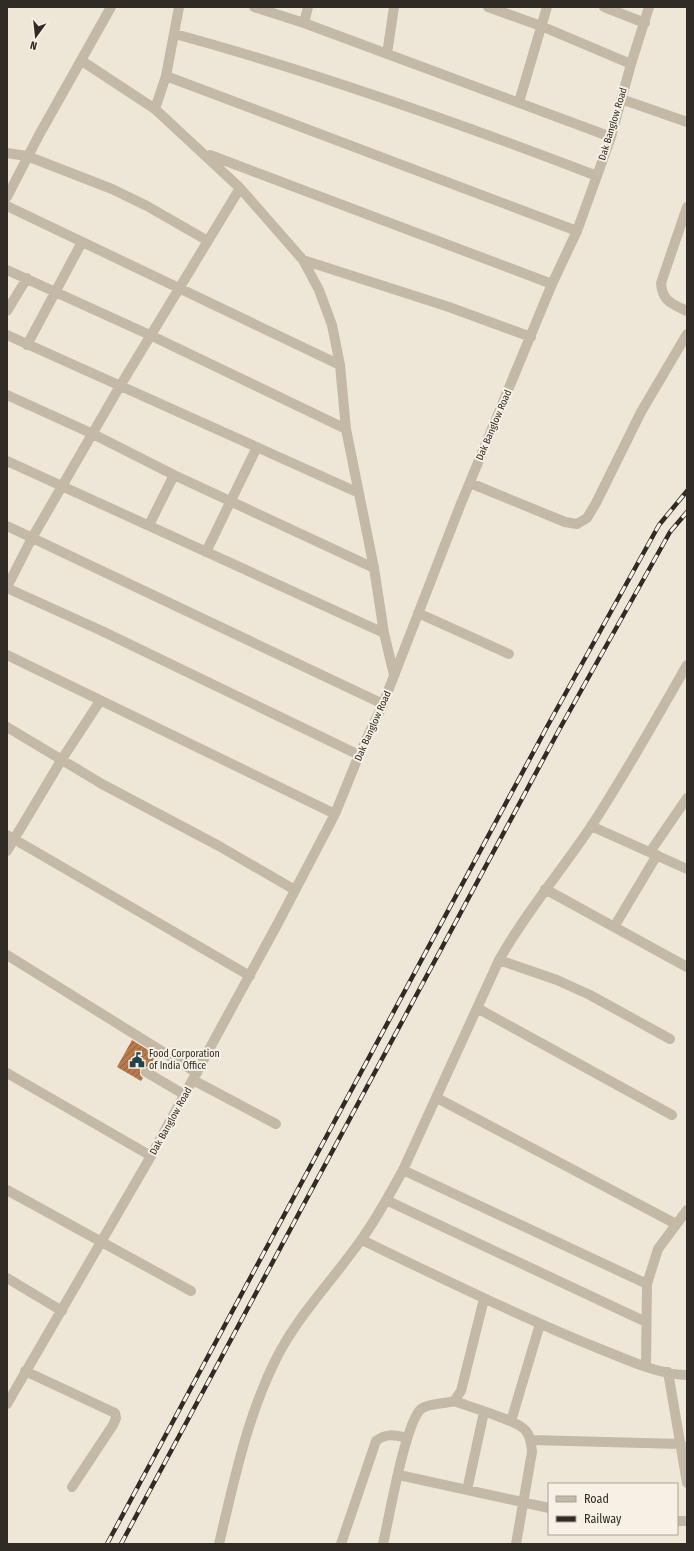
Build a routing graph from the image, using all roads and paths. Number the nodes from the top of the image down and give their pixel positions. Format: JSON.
{"nodes":[{"id":1,"x":111,"y":7,"type":"edge"},
{"id":2,"x":179,"y":7,"type":"edge"},
{"id":3,"x":254,"y":7,"type":"edge"},
{"id":4,"x":308,"y":7,"type":"edge"},
{"id":5,"x":394,"y":7,"type":"edge"},
{"id":6,"x":488,"y":7,"type":"edge"},
{"id":7,"x":548,"y":7,"type":"edge"},
{"id":8,"x":604,"y":7,"type":"edge"},
{"id":9,"x":650,"y":7,"type":"edge"},
{"id":10,"x":645,"y":23,"type":"junction"},
{"id":11,"x":304,"y":24,"type":"junction"},
{"id":12,"x":541,"y":26,"type":"junction"},
{"id":13,"x":175,"y":34,"type":"junction"},
{"id":14,"x":387,"y":54,"type":"junction"},
{"id":15,"x":82,"y":61,"type":"junction"},
{"id":16,"x":631,"y":64,"type":"junction"},
{"id":17,"x":166,"y":76,"type":"junction"},
{"id":18,"x":621,"y":100,"type":"junction"},
{"id":19,"x":519,"y":102,"type":"junction"},
{"id":20,"x":156,"y":109,"type":"junction"},
{"id":21,"x":687,"y":122,"type":"edge"},
{"id":22,"x":611,"y":137,"type":"junction"},
{"id":23,"x":7,"y":153,"type":"edge"},
{"id":24,"x":205,"y":154,"type":"junction"},
{"id":25,"x":27,"y":156,"type":"junction"},
{"id":26,"x":598,"y":176,"type":"junction"},
{"id":27,"x":240,"y":188,"type":"junction"},
{"id":28,"x":7,"y":197,"type":"edge"},
{"id":29,"x":7,"y":206,"type":"edge"},
{"id":30,"x":687,"y":207,"type":"edge"},
{"id":31,"x":577,"y":231,"type":"junction"},
{"id":32,"x":208,"y":241,"type":"junction"},
{"id":33,"x":82,"y":242,"type":"junction"},
{"id":34,"x":303,"y":260,"type":"junction"},
{"id":35,"x":7,"y":270,"type":"edge"},
{"id":36,"x":27,"y":278,"type":"junction"},
{"id":37,"x":552,"y":284,"type":"junction"},
{"id":38,"x":178,"y":288,"type":"junction"},
{"id":39,"x":56,"y":292,"type":"junction"},
{"id":40,"x":7,"y":311,"type":"edge"},
{"id":41,"x":687,"y":311,"type":"edge"},
{"id":42,"x":687,"y":334,"type":"edge"},
{"id":43,"x":152,"y":336,"type":"junction"},
{"id":44,"x":8,"y":337,"type":"edge"},
{"id":45,"x":530,"y":337,"type":"junction"},
{"id":46,"x":27,"y":345,"type":"junction"},
{"id":47,"x":340,"y":365,"type":"junction"},
{"id":48,"x":120,"y":386,"type":"junction"},
{"id":49,"x":7,"y":395,"type":"edge"},
{"id":50,"x":346,"y":429,"type":"junction"},
{"id":51,"x":94,"y":434,"type":"junction"},
{"id":52,"x":257,"y":447,"type":"junction"},
{"id":53,"x":7,"y":461,"type":"edge"},
{"id":54,"x":174,"y":475,"type":"junction"},
{"id":55,"x":470,"y":483,"type":"junction"},
{"id":56,"x":64,"y":486,"type":"junction"},
{"id":57,"x":359,"y":492,"type":"junction"},
{"id":58,"x":231,"y":502,"type":"junction"},
{"id":59,"x":7,"y":526,"type":"edge"},
{"id":60,"x":149,"y":526,"type":"junction"},
{"id":61,"x":32,"y":538,"type":"junction"},
{"id":62,"x":206,"y":552,"type":"junction"},
{"id":63,"x":374,"y":568,"type":"junction"},
{"id":64,"x":7,"y":587,"type":"edge"},
{"id":65,"x":418,"y":613,"type":"junction"},
{"id":66,"x":384,"y":633,"type":"junction"},
{"id":67,"x":508,"y":654,"type":"dead end"},
{"id":68,"x":7,"y":655,"type":"edge"},
{"id":69,"x":687,"y":665,"type":"edge"},
{"id":70,"x":394,"y":674,"type":"junction"},
{"id":71,"x":100,"y":701,"type":"junction"},
{"id":72,"x":383,"y":704,"type":"junction"},
{"id":73,"x":7,"y":727,"type":"edge"},
{"id":74,"x":359,"y":755,"type":"junction"},
{"id":75,"x":62,"y":759,"type":"junction"},
{"id":76,"x":687,"y":798,"type":"edge"},
{"id":77,"x":335,"y":814,"type":"junction"},
{"id":78,"x":591,"y":826,"type":"junction"},
{"id":79,"x":11,"y":837,"type":"edge"},
{"id":80,"x":7,"y":850,"type":"edge"},
{"id":81,"x":654,"y":854,"type":"junction"},
{"id":82,"x":687,"y":869,"type":"edge"},
{"id":83,"x":545,"y":889,"type":"junction"},
{"id":84,"x":295,"y":890,"type":"junction"},
{"id":85,"x":614,"y":927,"type":"junction"},
{"id":86,"x":7,"y":955,"type":"edge"},
{"id":87,"x":499,"y":960,"type":"junction"},
{"id":88,"x":687,"y":967,"type":"edge"},
{"id":89,"x":250,"y":976,"type":"junction"},
{"id":90,"x":476,"y":1008,"type":"junction"},
{"id":91,"x":670,"y":1039,"type":"dead end"},
{"id":92,"x":146,"y":1072,"type":"dead end"},
{"id":93,"x":7,"y":1073,"type":"edge"},
{"id":94,"x":195,"y":1077,"type":"junction"},
{"id":95,"x":185,"y":1095,"type":"junction"},
{"id":96,"x":437,"y":1098,"type":"junction"},
{"id":97,"x":672,"y":1114,"type":"dead end"},
{"id":98,"x":276,"y":1124,"type":"dead end"},
{"id":99,"x":152,"y":1156,"type":"junction"},
{"id":100,"x":403,"y":1170,"type":"junction"},
{"id":101,"x":7,"y":1190,"type":"edge"},
{"id":102,"x":386,"y":1200,"type":"junction"},
{"id":103,"x":687,"y":1210,"type":"edge"},
{"id":104,"x":676,"y":1224,"type":"junction"},
{"id":105,"x":362,"y":1240,"type":"junction"},
{"id":106,"x":101,"y":1242,"type":"junction"},
{"id":107,"x":7,"y":1278,"type":"edge"},
{"id":108,"x":647,"y":1284,"type":"junction"},
{"id":109,"x":191,"y":1291,"type":"dead end"},
{"id":110,"x":484,"y":1299,"type":"junction"},
{"id":111,"x":62,"y":1311,"type":"junction"},
{"id":112,"x":646,"y":1322,"type":"junction"},
{"id":113,"x":540,"y":1324,"type":"junction"},
{"id":114,"x":646,"y":1366,"type":"junction"},
{"id":115,"x":26,"y":1371,"type":"junction"},
{"id":116,"x":668,"y":1372,"type":"junction"},
{"id":117,"x":687,"y":1375,"type":"edge"},
{"id":118,"x":454,"y":1401,"type":"junction"},
{"id":119,"x":7,"y":1404,"type":"edge"},
{"id":120,"x":484,"y":1412,"type":"junction"},
{"id":121,"x":511,"y":1421,"type":"junction"},
{"id":122,"x":407,"y":1438,"type":"junction"},
{"id":123,"x":531,"y":1440,"type":"junction"},
{"id":124,"x":681,"y":1444,"type":"junction"},
{"id":125,"x":399,"y":1476,"type":"junction"},
{"id":126,"x":687,"y":1483,"type":"edge"},
{"id":127,"x":72,"y":1487,"type":"dead end"},
{"id":128,"x":467,"y":1490,"type":"junction"},
{"id":129,"x":524,"y":1502,"type":"junction"},
{"id":130,"x":548,"y":1508,"type":"edge"},
{"id":131,"x":219,"y":1544,"type":"edge"},
{"id":132,"x":341,"y":1544,"type":"edge"},
{"id":133,"x":383,"y":1544,"type":"edge"},
{"id":134,"x":516,"y":1544,"type":"edge"}],
"edges":[{"from":1,"to":15,"type":"street"},
{"from":2,"to":13,"type":"street"},
{"from":3,"to":11,"type":"street"},
{"from":4,"to":11,"type":"street"},
{"from":5,"to":14,"type":"street"},
{"from":6,"to":12,"type":"street"},
{"from":7,"to":12,"type":"street"},
{"from":8,"to":10,"type":"street"},
{"from":9,"to":10,"type":"street","name":"Dak Banglow Road"},
{"from":10,"to":16,"type":"street","name":"Dak Banglow Road"},
{"from":11,"to":14,"type":"street"},
{"from":12,"to":16,"type":"street"},
{"from":12,"to":19,"type":"street"},
{"from":13,"to":17,"type":"street"},
{"from":13,"to":26,"type":"street"},
{"from":14,"to":19,"type":"street"},
{"from":15,"to":20,"type":"street"},
{"from":15,"to":25,"type":"street"},
{"from":16,"to":18,"type":"street","name":"Dak Banglow Road"},
{"from":17,"to":20,"type":"street"},
{"from":17,"to":31,"type":"street"},
{"from":18,"to":21,"type":"street"},
{"from":18,"to":22,"type":"street","name":"Dak Banglow Road"},
{"from":19,"to":22,"type":"street"},
{"from":20,"to":24,"type":"street"},
{"from":22,"to":26,"type":"street","name":"Dak Banglow Road"},
{"from":23,"to":25,"type":"street"},
{"from":24,"to":27,"type":"street"},
{"from":24,"to":37,"type":"street"},
{"from":25,"to":28,"type":"street"},
{"from":25,"to":32,"type":"street"},
{"from":26,"to":31,"type":"street","name":"Dak Banglow Road"},
{"from":27,"to":32,"type":"street"},
{"from":27,"to":34,"type":"street"},
{"from":29,"to":33,"type":"street"},
{"from":30,"to":41,"type":"street"},
{"from":31,"to":37,"type":"street","name":"Dak Banglow Road"},
{"from":32,"to":38,"type":"street"},
{"from":33,"to":38,"type":"street"},
{"from":33,"to":39,"type":"street"},
{"from":34,"to":45,"type":"street"},
{"from":34,"to":47,"type":"street"},
{"from":35,"to":36,"type":"street"},
{"from":36,"to":39,"type":"street"},
{"from":36,"to":40,"type":"street"},
{"from":37,"to":45,"type":"street","name":"Dak Banglow Road"},
{"from":38,"to":43,"type":"street"},
{"from":38,"to":47,"type":"street"},
{"from":39,"to":43,"type":"street"},
{"from":39,"to":46,"type":"street"},
{"from":42,"to":55,"type":"street"},
{"from":43,"to":48,"type":"street"},
{"from":43,"to":50,"type":"street"},
{"from":44,"to":46,"type":"street"},
{"from":45,"to":55,"type":"street","name":"Dak Banglow Road"},
{"from":46,"to":48,"type":"street"},
{"from":47,"to":50,"type":"street"},
{"from":48,"to":51,"type":"street"},
{"from":48,"to":52,"type":"street"},
{"from":49,"to":51,"type":"street"},
{"from":50,"to":57,"type":"street"},
{"from":51,"to":54,"type":"street"},
{"from":51,"to":56,"type":"street"},
{"from":52,"to":57,"type":"street"},
{"from":52,"to":58,"type":"street"},
{"from":53,"to":56,"type":"street"},
{"from":54,"to":58,"type":"street"},
{"from":54,"to":60,"type":"street"},
{"from":55,"to":65,"type":"street","name":"Dak Banglow Road"},
{"from":56,"to":60,"type":"street"},
{"from":56,"to":61,"type":"street"},
{"from":57,"to":63,"type":"street"},
{"from":58,"to":62,"type":"street"},
{"from":58,"to":63,"type":"street"},
{"from":59,"to":61,"type":"street"},
{"from":60,"to":62,"type":"street"},
{"from":61,"to":64,"type":"street"},
{"from":61,"to":72,"type":"street"},
{"from":62,"to":66,"type":"street"},
{"from":63,"to":66,"type":"street"},
{"from":64,"to":74,"type":"street"},
{"from":65,"to":67,"type":"street"},
{"from":65,"to":70,"type":"street","name":"Dak Banglow Road"},
{"from":66,"to":70,"type":"street"},
{"from":68,"to":71,"type":"street"},
{"from":69,"to":78,"type":"street"},
{"from":70,"to":72,"type":"street","name":"Dak Banglow Road"},
{"from":71,"to":75,"type":"street"},
{"from":71,"to":77,"type":"street"},
{"from":72,"to":74,"type":"street","name":"Dak Banglow Road"},
{"from":73,"to":75,"type":"street"},
{"from":74,"to":77,"type":"street","name":"Dak Banglow Road"},
{"from":75,"to":79,"type":"street"},
{"from":75,"to":84,"type":"street"},
{"from":76,"to":81,"type":"street"},
{"from":77,"to":84,"type":"street","name":"Dak Banglow Road"},
{"from":78,"to":81,"type":"street"},
{"from":78,"to":83,"type":"street"},
{"from":79,"to":80,"type":"street"},
{"from":79,"to":89,"type":"street"},
{"from":81,"to":82,"type":"street"},
{"from":81,"to":85,"type":"street"},
{"from":83,"to":85,"type":"street"},
{"from":83,"to":87,"type":"street"},
{"from":84,"to":89,"type":"street","name":"Dak Banglow Road"},
{"from":85,"to":88,"type":"street"},
{"from":86,"to":94,"type":"street"},
{"from":87,"to":90,"type":"street"},
{"from":87,"to":91,"type":"street"},
{"from":89,"to":94,"type":"street","name":"Dak Banglow Road"},
{"from":90,"to":96,"type":"street"},
{"from":90,"to":97,"type":"street"},
{"from":92,"to":95,"type":"street"},
{"from":93,"to":99,"type":"street"},
{"from":94,"to":95,"type":"street","name":"Dak Banglow Road"},
{"from":94,"to":98,"type":"street"},
{"from":95,"to":99,"type":"street","name":"Dak Banglow Road"},
{"from":96,"to":100,"type":"street"},
{"from":96,"to":104,"type":"street"},
{"from":99,"to":106,"type":"street","name":"Dak Banglow Road"},
{"from":100,"to":102,"type":"street"},
{"from":100,"to":108,"type":"street"},
{"from":101,"to":106,"type":"street"},
{"from":102,"to":105,"type":"street"},
{"from":102,"to":112,"type":"street"},
{"from":103,"to":104,"type":"street"},
{"from":104,"to":108,"type":"street"},
{"from":105,"to":110,"type":"street"},
{"from":105,"to":131,"type":"street"},
{"from":106,"to":109,"type":"street"},
{"from":106,"to":111,"type":"street","name":"Dak Banglow Road"},
{"from":107,"to":111,"type":"street"},
{"from":108,"to":112,"type":"street"},
{"from":110,"to":113,"type":"street"},
{"from":110,"to":118,"type":"street"},
{"from":111,"to":115,"type":"street","name":"Dak Banglow Road"},
{"from":112,"to":114,"type":"street"},
{"from":113,"to":114,"type":"street"},
{"from":113,"to":121,"type":"street"},
{"from":114,"to":116,"type":"street"},
{"from":115,"to":119,"type":"street","name":"Dak Banglow Road"},
{"from":115,"to":127,"type":"street"},
{"from":116,"to":117,"type":"street"},
{"from":116,"to":124,"type":"street"},
{"from":118,"to":120,"type":"street"},
{"from":118,"to":122,"type":"street"},
{"from":120,"to":121,"type":"street"},
{"from":120,"to":128,"type":"street"},
{"from":121,"to":123,"type":"street"},
{"from":122,"to":125,"type":"street"},
{"from":122,"to":132,"type":"street"},
{"from":123,"to":124,"type":"street"},
{"from":123,"to":129,"type":"street"},
{"from":124,"to":126,"type":"street"},
{"from":125,"to":128,"type":"street"},
{"from":125,"to":133,"type":"street"},
{"from":128,"to":129,"type":"street"},
{"from":129,"to":130,"type":"street"},
{"from":129,"to":134,"type":"street"}]}
